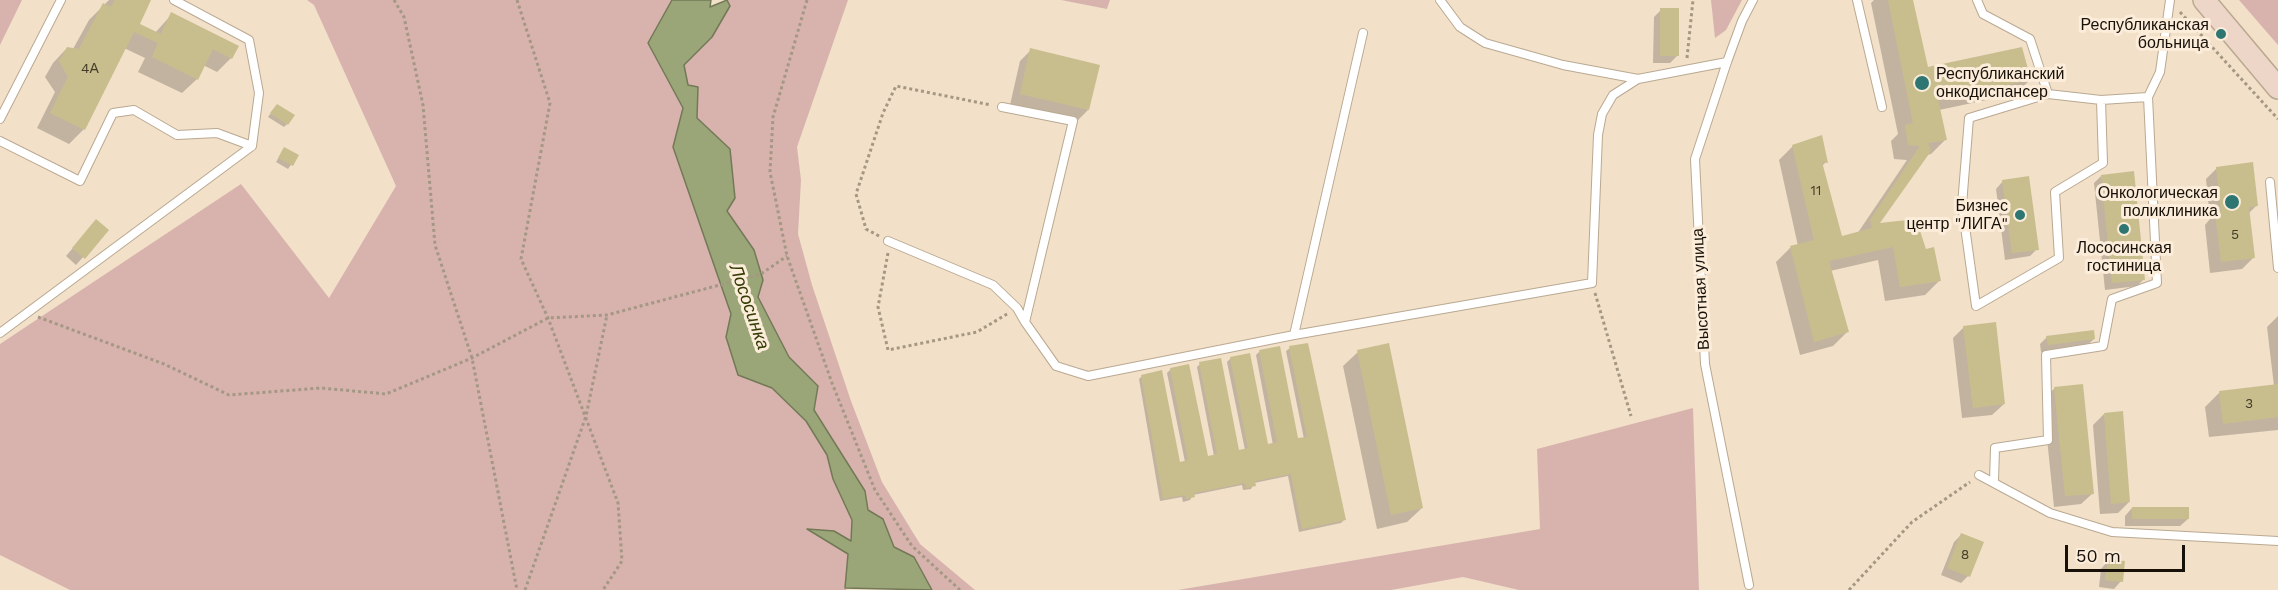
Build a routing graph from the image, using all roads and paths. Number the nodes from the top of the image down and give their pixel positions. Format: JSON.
{"nodes":[{"id":1,"x":61,"y":0,"type":"edge"},
{"id":2,"x":174,"y":0,"type":"edge"},
{"id":3,"x":394,"y":0,"type":"edge"},
{"id":4,"x":517,"y":0,"type":"edge"},
{"id":5,"x":807,"y":0,"type":"edge"},
{"id":6,"x":1440,"y":0,"type":"edge"},
{"id":7,"x":1693,"y":0,"type":"edge"},
{"id":8,"x":1753,"y":0,"type":"edge"},
{"id":9,"x":1857,"y":0,"type":"edge"},
{"id":10,"x":1977,"y":0,"type":"edge"},
{"id":11,"x":2170,"y":0,"type":"edge"},
{"id":12,"x":2204,"y":0,"type":"edge"},
{"id":13,"x":2176,"y":8,"type":"dead end"},
{"id":14,"x":1363,"y":33,"type":"dead end"},
{"id":15,"x":1727,"y":62,"type":"junction"},
{"id":16,"x":1686,"y":71,"type":"junction"},
{"id":17,"x":1638,"y":80,"type":"junction"},
{"id":18,"x":2278,"y":88,"type":"edge"},
{"id":19,"x":2048,"y":94,"type":"junction"},
{"id":20,"x":2148,"y":97,"type":"junction"},
{"id":21,"x":2101,"y":100,"type":"junction"},
{"id":22,"x":1002,"y":107,"type":"joint"},
{"id":23,"x":1882,"y":107,"type":"dead end"},
{"id":24,"x":0,"y":119,"type":"edge"},
{"id":25,"x":2278,"y":119,"type":"edge"},
{"id":26,"x":0,"y":141,"type":"edge"},
{"id":27,"x":252,"y":146,"type":"junction"},
{"id":28,"x":2270,"y":182,"type":"dead end"},
{"id":29,"x":888,"y":240,"type":"junction"},
{"id":30,"x":787,"y":256,"type":"junction"},
{"id":31,"x":2278,"y":268,"type":"edge"},
{"id":32,"x":1592,"y":283,"type":"junction"},
{"id":33,"x":1017,"y":308,"type":"junction"},
{"id":34,"x":28,"y":314,"type":"junction"},
{"id":35,"x":607,"y":315,"type":"junction"},
{"id":36,"x":548,"y":318,"type":"junction"},
{"id":37,"x":1025,"y":322,"type":"junction"},
{"id":38,"x":0,"y":333,"type":"edge"},
{"id":39,"x":1294,"y":335,"type":"junction"},
{"id":40,"x":472,"y":358,"type":"junction"},
{"id":41,"x":586,"y":416,"type":"junction"},
{"id":42,"x":1631,"y":416,"type":"dead end"},
{"id":43,"x":1979,"y":475,"type":"joint"},
{"id":44,"x":1994,"y":482,"type":"junction"},
{"id":45,"x":2278,"y":541,"type":"edge"},
{"id":46,"x":1749,"y":585,"type":"dead end"},
{"id":47,"x":517,"y":590,"type":"edge"},
{"id":48,"x":525,"y":590,"type":"edge"},
{"id":49,"x":603,"y":590,"type":"edge"},
{"id":50,"x":960,"y":590,"type":"edge"},
{"id":51,"x":1849,"y":590,"type":"edge"}],
"edges":[{"from":1,"to":24,"type":"lane"},
{"from":2,"to":27,"type":"lane"},
{"from":3,"to":40,"type":"path"},
{"from":4,"to":36,"type":"path"},
{"from":5,"to":30,"type":"path"},
{"from":6,"to":17,"type":"lane"},
{"from":7,"to":16,"type":"path"},
{"from":8,"to":15,"type":"lane","name":"Высотная улица"},
{"from":9,"to":23,"type":"lane"},
{"from":10,"to":19,"type":"lane"},
{"from":11,"to":20,"type":"lane"},
{"from":12,"to":18,"type":"main road"},
{"from":13,"to":25,"type":"path"},
{"from":14,"to":39,"type":"lane"},
{"from":15,"to":16,"type":"lane"},
{"from":15,"to":46,"type":"lane","name":"Высотная улица"},
{"from":16,"to":17,"type":"lane"},
{"from":17,"to":32,"type":"lane"},
{"from":19,"to":21,"type":"lane"},
{"from":19,"to":21,"type":"lane"},
{"from":20,"to":21,"type":"lane"},
{"from":20,"to":44,"type":"lane"},
{"from":22,"to":29,"type":"path"},
{"from":22,"to":37,"type":"lane"},
{"from":26,"to":27,"type":"lane"},
{"from":27,"to":34,"type":"lane"},
{"from":28,"to":31,"type":"lane"},
{"from":29,"to":33,"type":"lane"},
{"from":29,"to":33,"type":"path"},
{"from":30,"to":35,"type":"path"},
{"from":30,"to":50,"type":"path"},
{"from":32,"to":39,"type":"lane"},
{"from":32,"to":42,"type":"path"},
{"from":33,"to":37,"type":"lane"},
{"from":34,"to":38,"type":"lane"},
{"from":34,"to":40,"type":"path"},
{"from":35,"to":36,"type":"path"},
{"from":35,"to":41,"type":"path"},
{"from":36,"to":40,"type":"path"},
{"from":36,"to":41,"type":"path"},
{"from":37,"to":39,"type":"lane"},
{"from":40,"to":47,"type":"path"},
{"from":41,"to":48,"type":"path"},
{"from":41,"to":49,"type":"path"},
{"from":43,"to":44,"type":"lane"},
{"from":43,"to":51,"type":"path"},
{"from":44,"to":45,"type":"lane"}]}
